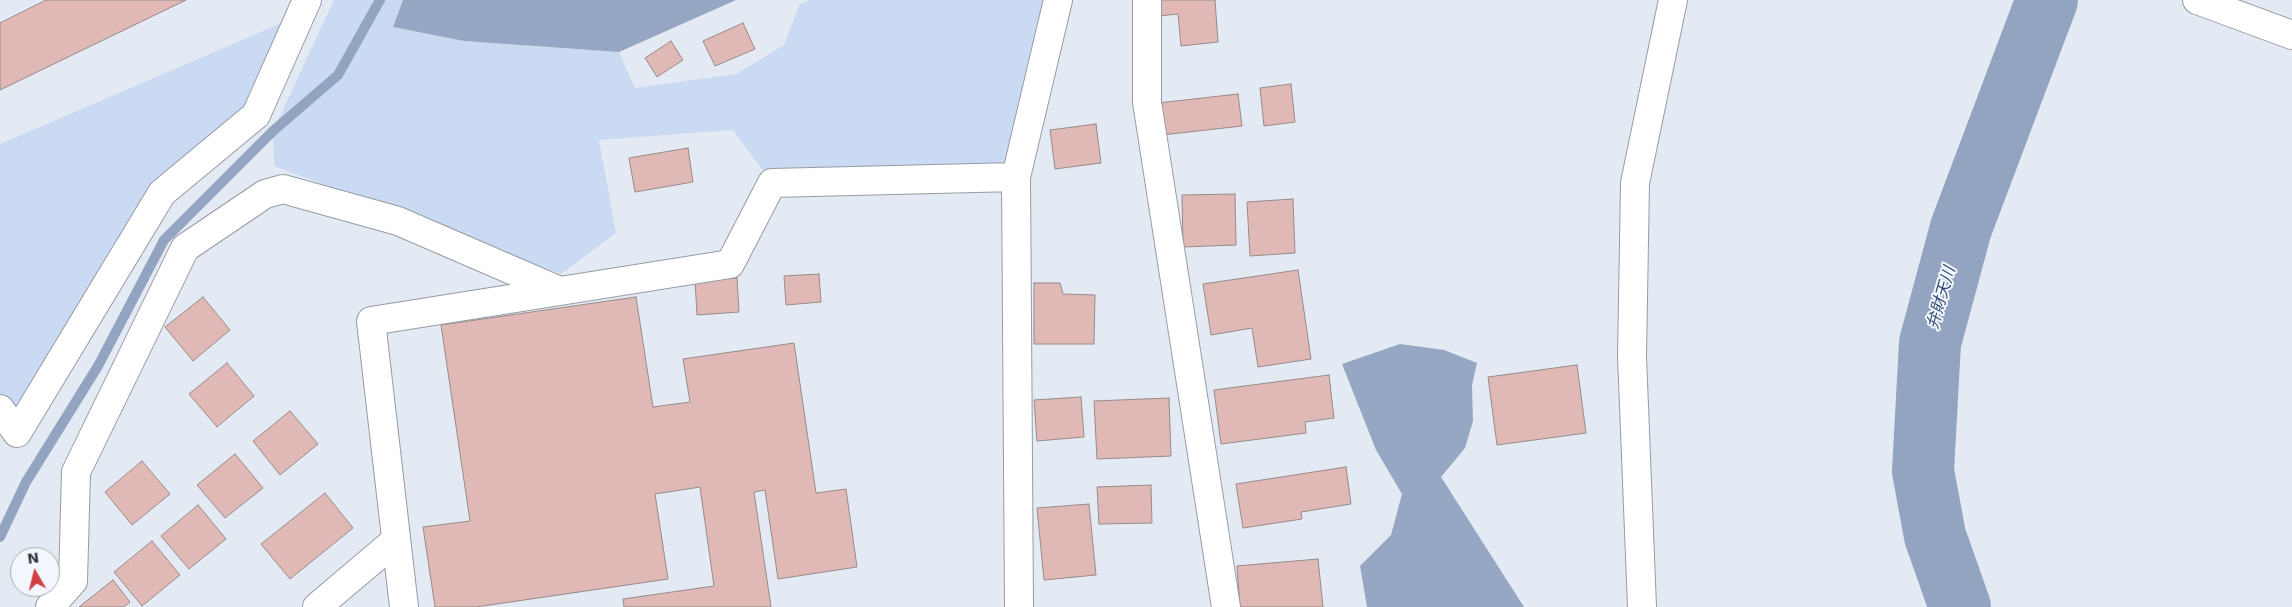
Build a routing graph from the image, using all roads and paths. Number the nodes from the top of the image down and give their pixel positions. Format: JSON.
{"nodes":[{"id":1,"x":307,"y":0,"type":"edge"},
{"id":2,"x":1058,"y":0,"type":"edge"},
{"id":3,"x":1148,"y":0,"type":"edge"},
{"id":4,"x":1673,"y":0,"type":"edge"},
{"id":5,"x":2197,"y":0,"type":"edge"},
{"id":6,"x":2292,"y":35,"type":"edge"},
{"id":7,"x":1016,"y":177,"type":"junction"},
{"id":8,"x":560,"y":291,"type":"junction"},
{"id":9,"x":0,"y":409,"type":"edge"},
{"id":10,"x":395,"y":541,"type":"junction"},
{"id":11,"x":50,"y":607,"type":"edge"},
{"id":12,"x":317,"y":607,"type":"edge"},
{"id":13,"x":404,"y":607,"type":"edge"},
{"id":14,"x":1019,"y":607,"type":"edge"},
{"id":15,"x":1226,"y":607,"type":"edge"},
{"id":16,"x":1642,"y":607,"type":"edge"}],
"edges":[{"from":1,"to":9,"type":"street"},
{"from":2,"to":7,"type":"street"},
{"from":3,"to":15,"type":"street"},
{"from":4,"to":16,"type":"street"},
{"from":5,"to":6,"type":"street"},
{"from":7,"to":8,"type":"street"},
{"from":7,"to":14,"type":"street"},
{"from":8,"to":10,"type":"street"},
{"from":8,"to":11,"type":"street"},
{"from":10,"to":12,"type":"street"},
{"from":10,"to":13,"type":"street"}]}
